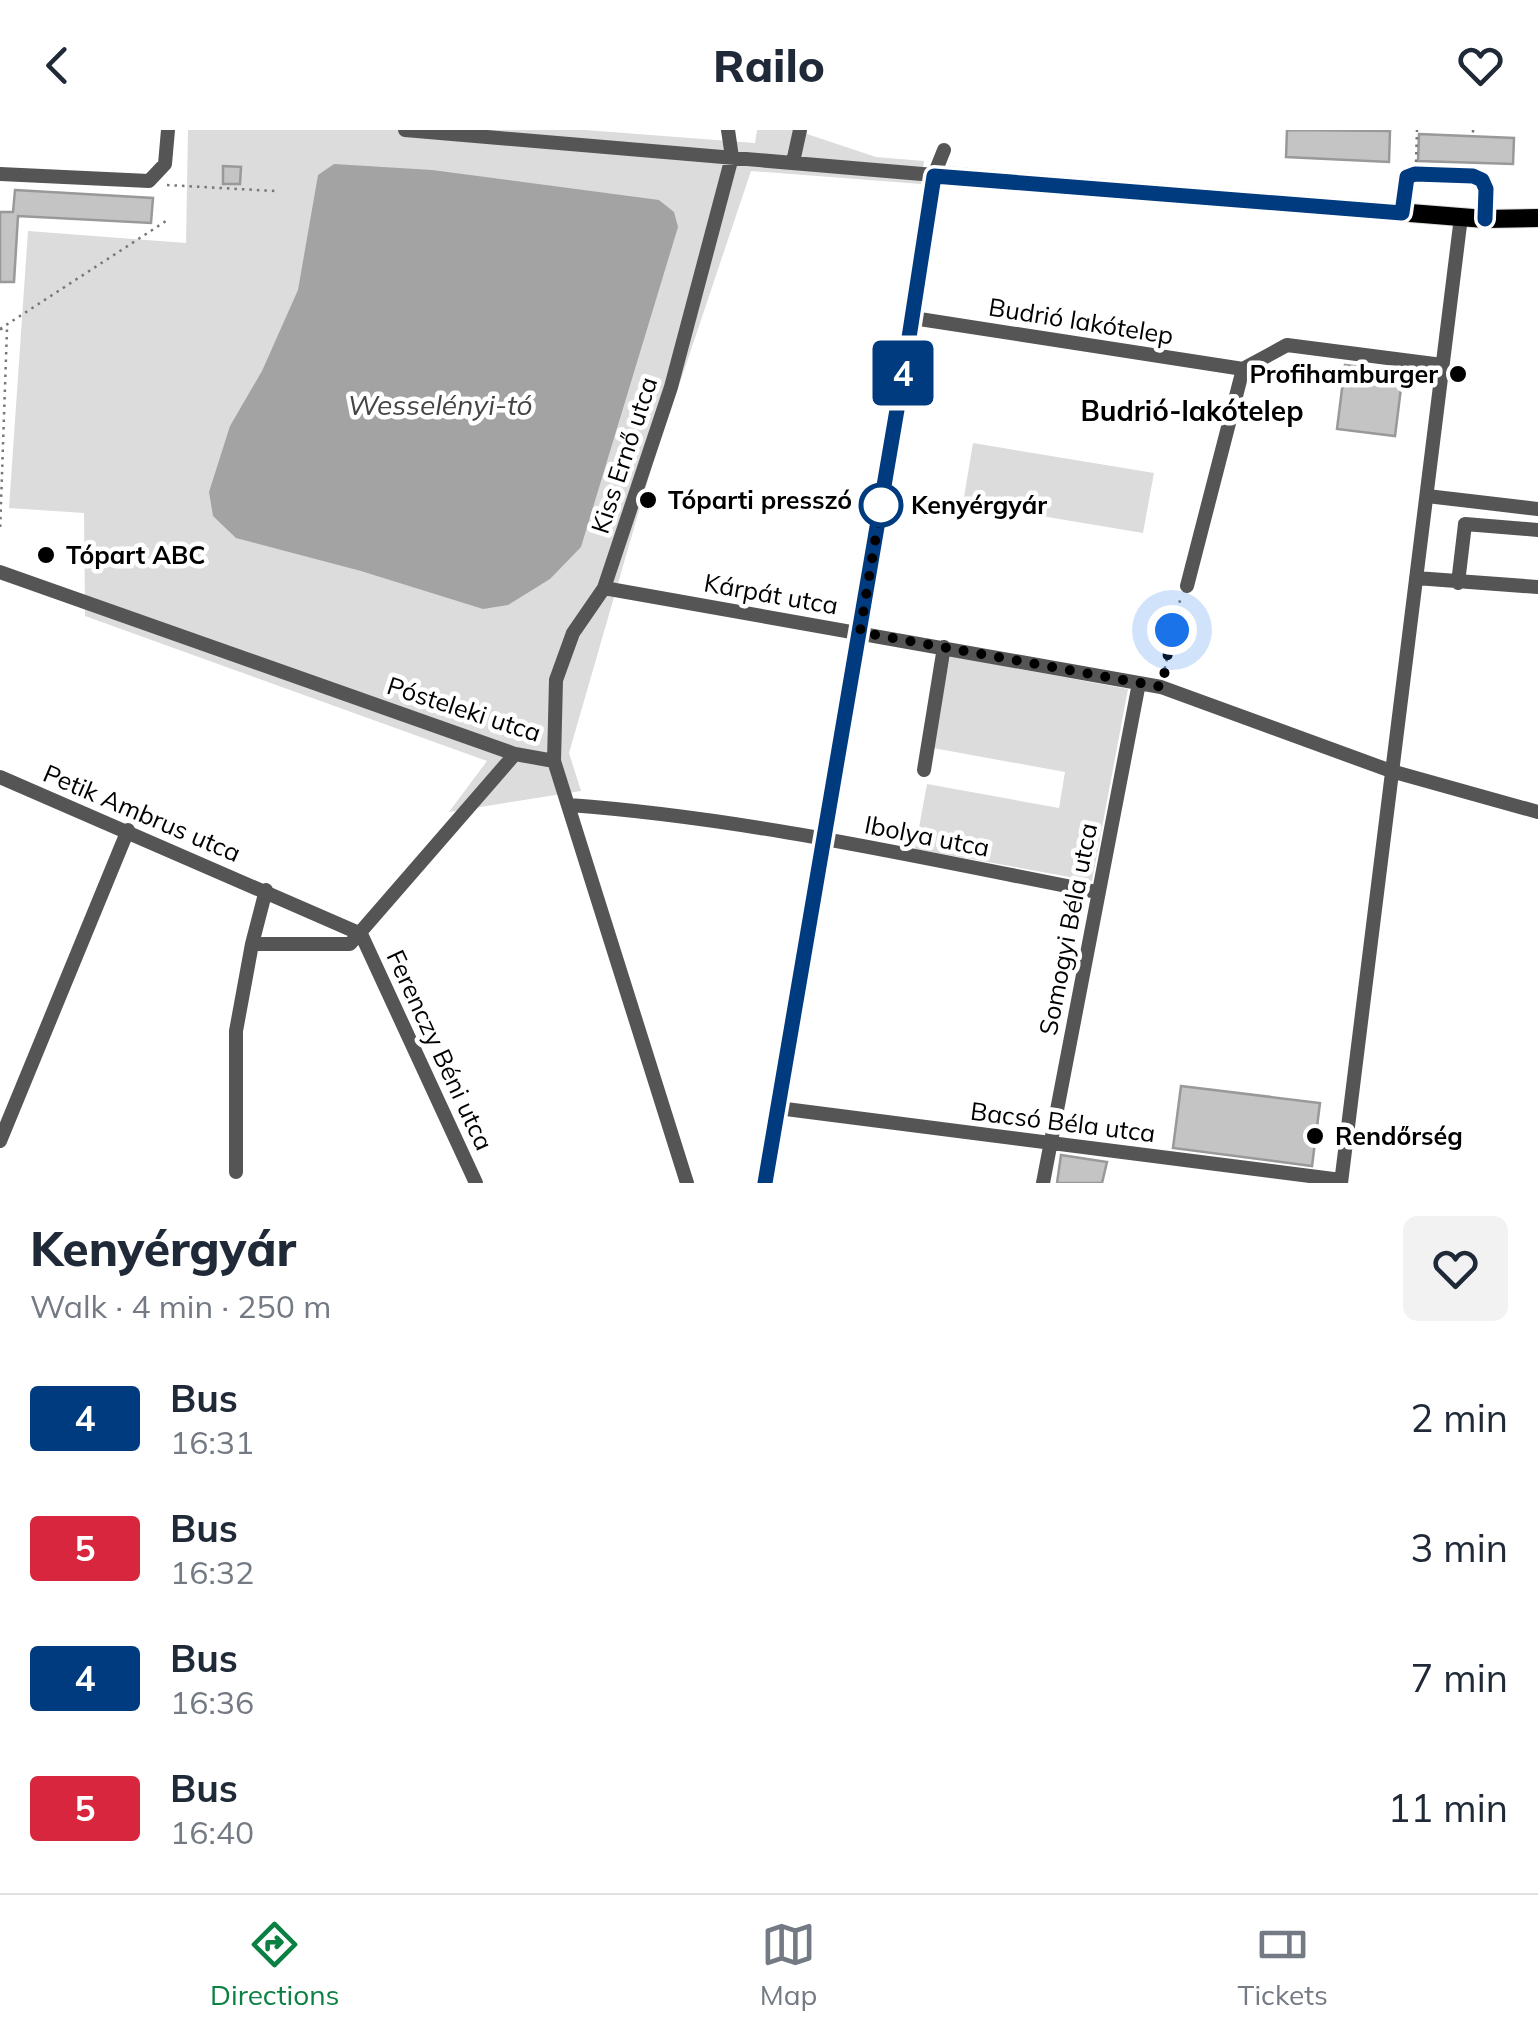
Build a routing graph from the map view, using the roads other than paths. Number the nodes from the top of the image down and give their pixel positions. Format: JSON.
{"nodes":[{"id":1,"x":168,"y":130,"type":"edge"},
{"id":2,"x":405,"y":130,"type":"edge"},
{"id":3,"x":728,"y":130,"type":"edge"},
{"id":4,"x":800,"y":130,"type":"edge"},
{"id":5,"x":944,"y":150,"type":"dead end"},
{"id":6,"x":732,"y":157,"type":"junction"},
{"id":7,"x":793,"y":162,"type":"junction"},
{"id":8,"x":0,"y":174,"type":"edge"},
{"id":9,"x":934,"y":176,"type":"junction"},
{"id":10,"x":1402,"y":213,"type":"junction"},
{"id":11,"x":1461,"y":217,"type":"junction"},
{"id":12,"x":1538,"y":218,"type":"edge"},
{"id":13,"x":1485,"y":219,"type":"junction"},
{"id":14,"x":913,"y":318,"type":"junction"},
{"id":15,"x":1442,"y":365,"type":"junction"},
{"id":16,"x":1243,"y":369,"type":"junction"},
{"id":17,"x":1426,"y":496,"type":"junction"},
{"id":18,"x":1538,"y":509,"type":"edge"},
{"id":19,"x":1538,"y":530,"type":"edge"},
{"id":20,"x":0,"y":572,"type":"edge"},
{"id":21,"x":1416,"y":578,"type":"junction"},
{"id":22,"x":1458,"y":583,"type":"junction"},
{"id":23,"x":1187,"y":586,"type":"road end"},
{"id":24,"x":1538,"y":587,"type":"edge"},
{"id":25,"x":604,"y":588,"type":"junction"},
{"id":26,"x":860,"y":632,"type":"junction"},
{"id":27,"x":944,"y":647,"type":"junction"},
{"id":28,"x":1138,"y":683,"type":"junction"},
{"id":29,"x":515,"y":754,"type":"junction"},
{"id":30,"x":554,"y":760,"type":"junction"},
{"id":31,"x":924,"y":770,"type":"dead end"},
{"id":32,"x":1391,"y":771,"type":"junction"},
{"id":33,"x":0,"y":777,"type":"edge"},
{"id":34,"x":570,"y":804,"type":"junction"},
{"id":35,"x":1538,"y":812,"type":"edge"},
{"id":36,"x":128,"y":830,"type":"junction"},
{"id":37,"x":824,"y":840,"type":"junction"},
{"id":38,"x":266,"y":890,"type":"junction"},
{"id":39,"x":1097,"y":892,"type":"junction"},
{"id":40,"x":361,"y":934,"type":"junction"},
{"id":41,"x":252,"y":944,"type":"junction"},
{"id":42,"x":778,"y":1108,"type":"junction"},
{"id":43,"x":0,"y":1141,"type":"edge"},
{"id":44,"x":1050,"y":1143,"type":"junction"},
{"id":45,"x":236,"y":1172,"type":"dead end"},
{"id":46,"x":1341,"y":1182,"type":"edge"},
{"id":47,"x":476,"y":1183,"type":"edge"},
{"id":48,"x":687,"y":1183,"type":"edge"},
{"id":49,"x":765,"y":1183,"type":"edge"},
{"id":50,"x":1043,"y":1183,"type":"edge"}],
"edges":[{"from":1,"to":8,"type":"street"},
{"from":2,"to":6,"type":"street"},
{"from":3,"to":6,"type":"street"},
{"from":4,"to":7,"type":"street"},
{"from":5,"to":9,"type":"street"},
{"from":6,"to":7,"type":"street"},
{"from":6,"to":25,"type":"street","name":"Kiss Ernő utca"},
{"from":7,"to":9,"type":"street"},
{"from":9,"to":10,"type":"main road"},
{"from":9,"to":14,"type":"main road"},
{"from":10,"to":11,"type":"main road"},
{"from":10,"to":13,"type":"street"},
{"from":11,"to":13,"type":"main road"},
{"from":11,"to":15,"type":"street"},
{"from":12,"to":13,"type":"main road"},
{"from":14,"to":16,"type":"street","name":"Budrió lakótelep"},
{"from":14,"to":26,"type":"main road"},
{"from":15,"to":16,"type":"street"},
{"from":15,"to":17,"type":"street"},
{"from":16,"to":23,"type":"street"},
{"from":17,"to":18,"type":"street"},
{"from":17,"to":21,"type":"street"},
{"from":19,"to":22,"type":"street"},
{"from":20,"to":29,"type":"street","name":"Pósteleki utca"},
{"from":21,"to":22,"type":"street"},
{"from":21,"to":32,"type":"street"},
{"from":22,"to":24,"type":"street"},
{"from":25,"to":26,"type":"street","name":"Kárpát utca"},
{"from":25,"to":30,"type":"street","name":"Kiss Ernő utca"},
{"from":26,"to":27,"type":"street","name":"Kárpát utca"},
{"from":26,"to":37,"type":"main road"},
{"from":27,"to":28,"type":"street","name":"Kárpát utca"},
{"from":27,"to":31,"type":"street"},
{"from":28,"to":32,"type":"street","name":"Kárpát utca"},
{"from":28,"to":39,"type":"street","name":"Somogyi Béla utca"},
{"from":29,"to":30,"type":"street","name":"Pósteleki utca"},
{"from":29,"to":40,"type":"street","name":"Ferenczy Béni utca"},
{"from":30,"to":34,"type":"street","name":"Pósteleki utca"},
{"from":32,"to":35,"type":"street","name":"Kárpát utca"},
{"from":32,"to":46,"type":"street"},
{"from":33,"to":36,"type":"street","name":"Petik Ambrus utca"},
{"from":34,"to":37,"type":"street","name":"Ibolya utca"},
{"from":34,"to":48,"type":"street","name":"Pósteleki utca"},
{"from":36,"to":38,"type":"street","name":"Petik Ambrus utca"},
{"from":36,"to":43,"type":"street"},
{"from":37,"to":39,"type":"street","name":"Ibolya utca"},
{"from":37,"to":42,"type":"main road"},
{"from":38,"to":40,"type":"street","name":"Petik Ambrus utca"},
{"from":38,"to":41,"type":"street"},
{"from":39,"to":44,"type":"street","name":"Somogyi Béla utca"},
{"from":40,"to":41,"type":"street"},
{"from":40,"to":47,"type":"street","name":"Ferenczy Béni utca"},
{"from":41,"to":45,"type":"street"},
{"from":42,"to":44,"type":"street","name":"Bacsó Béla utca"},
{"from":42,"to":49,"type":"main road"},
{"from":44,"to":46,"type":"street","name":"Bacsó Béla utca"},
{"from":44,"to":50,"type":"street","name":"Somogyi Béla utca"}]}
